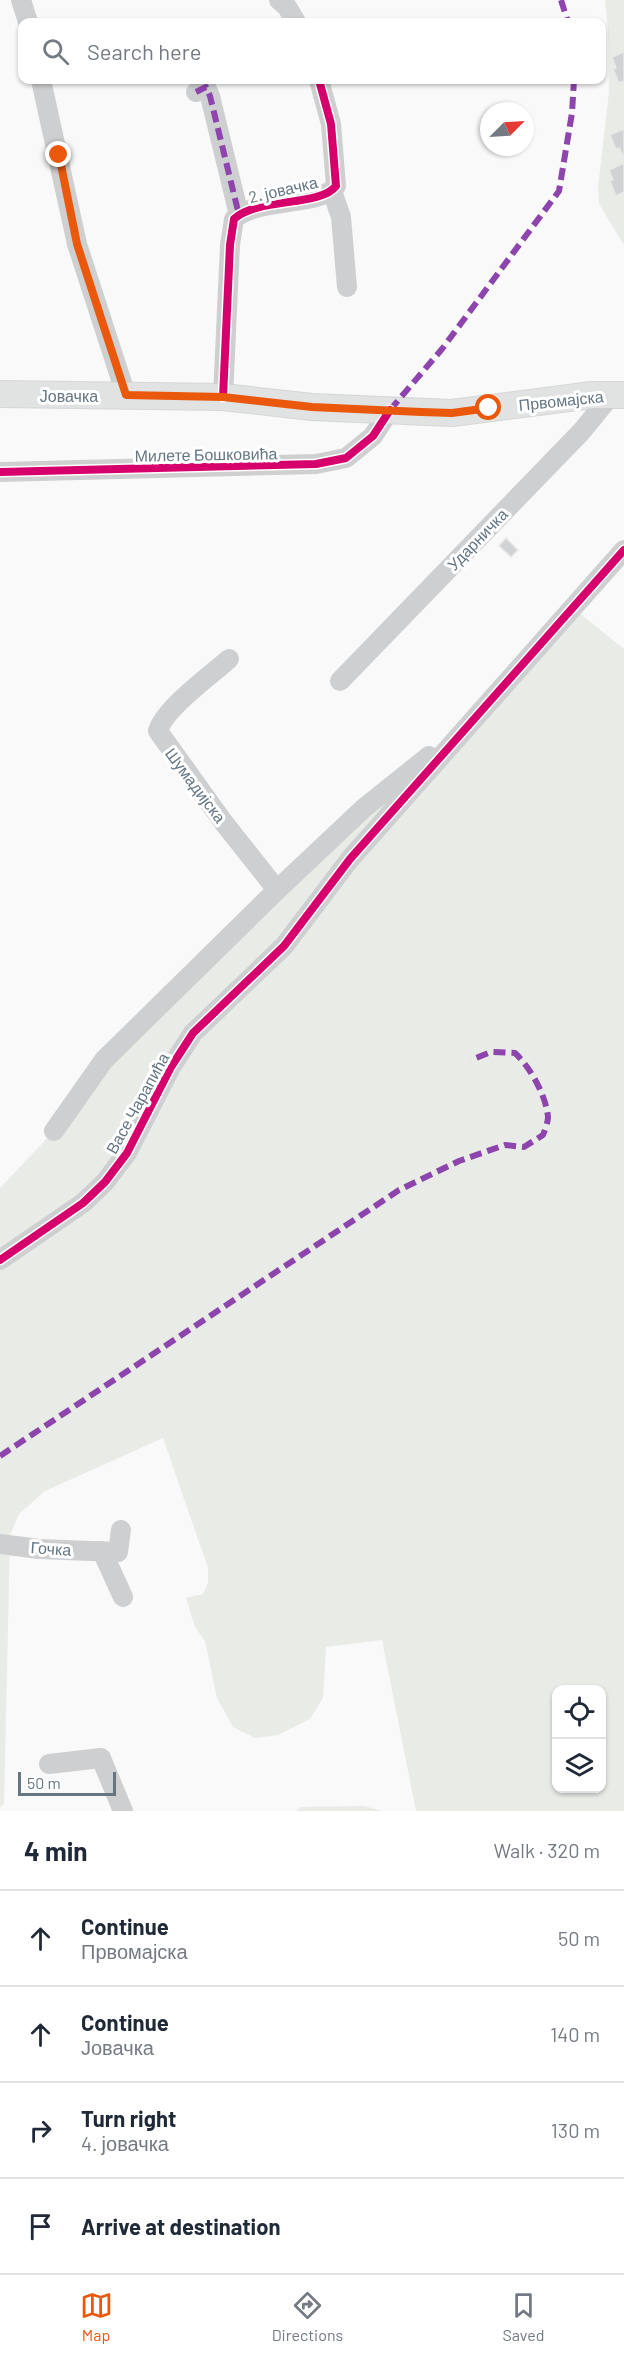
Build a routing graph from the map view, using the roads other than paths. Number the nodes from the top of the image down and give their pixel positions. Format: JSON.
{"nodes":[{"id":1,"x":21,"y":0,"type":"edge"},
{"id":2,"x":279,"y":0,"type":"edge"},
{"id":3,"x":27,"y":18,"type":"edge"},
{"id":4,"x":294,"y":18,"type":"edge"},
{"id":5,"x":42,"y":84,"type":"edge"},
{"id":6,"x":320,"y":84,"type":"edge"},
{"id":7,"x":196,"y":92,"type":"dead end"},
{"id":8,"x":332,"y":190,"type":"junction"},
{"id":9,"x":239,"y":215,"type":"junction"},
{"id":10,"x":347,"y":287,"type":"dead end"},
{"id":11,"x":0,"y":394,"type":"edge"},
{"id":12,"x":126,"y":395,"type":"junction"},
{"id":13,"x":618,"y":395,"type":"edge"},
{"id":14,"x":223,"y":397,"type":"junction"},
{"id":15,"x":390,"y":410,"type":"junction"},
{"id":16,"x":0,"y":472,"type":"edge"},
{"id":17,"x":624,"y":550,"type":"edge"},
{"id":18,"x":229,"y":659,"type":"dead end"},
{"id":19,"x":340,"y":681,"type":"dead end"},
{"id":20,"x":471,"y":722,"type":"junction"},
{"id":21,"x":277,"y":890,"type":"junction"},
{"id":22,"x":54,"y":1131,"type":"dead end"},
{"id":23,"x":0,"y":1260,"type":"edge"},
{"id":24,"x":121,"y":1530,"type":"dead end"},
{"id":25,"x":0,"y":1544,"type":"edge"},
{"id":26,"x":102,"y":1551,"type":"junction"},
{"id":27,"x":123,"y":1597,"type":"dead end"},
{"id":28,"x":49,"y":1764,"type":"dead end"},
{"id":29,"x":123,"y":1811,"type":"edge"}],
"edges":[{"from":1,"to":3,"type":"street"},
{"from":2,"to":4,"type":"street"},
{"from":5,"to":12,"type":"street"},
{"from":6,"to":8,"type":"street","name":"2. јовачка"},
{"from":7,"to":9,"type":"street","name":"2. јовачка"},
{"from":8,"to":9,"type":"street","name":"2. јовачка"},
{"from":8,"to":10,"type":"street","name":"2. јовачка"},
{"from":9,"to":14,"type":"street","name":"2. јовачка"},
{"from":11,"to":12,"type":"main road","name":"Јовачка"},
{"from":12,"to":14,"type":"main road","name":"Јовачка"},
{"from":13,"to":15,"type":"main road","name":"Првомајска"},
{"from":13,"to":19,"type":"street","name":"Ударничка"},
{"from":14,"to":15,"type":"main road","name":"Јовачка"},
{"from":15,"to":16,"type":"street","name":"Милете Бошковића"},
{"from":17,"to":20,"type":"street"},
{"from":18,"to":21,"type":"street","name":"Шумадијска"},
{"from":20,"to":21,"type":"street"},
{"from":20,"to":23,"type":"street","name":"Васе Чарапића"},
{"from":21,"to":22,"type":"street"},
{"from":24,"to":26,"type":"street"},
{"from":25,"to":26,"type":"street","name":"Гочка"},
{"from":26,"to":27,"type":"street"},
{"from":28,"to":29,"type":"street"}]}
